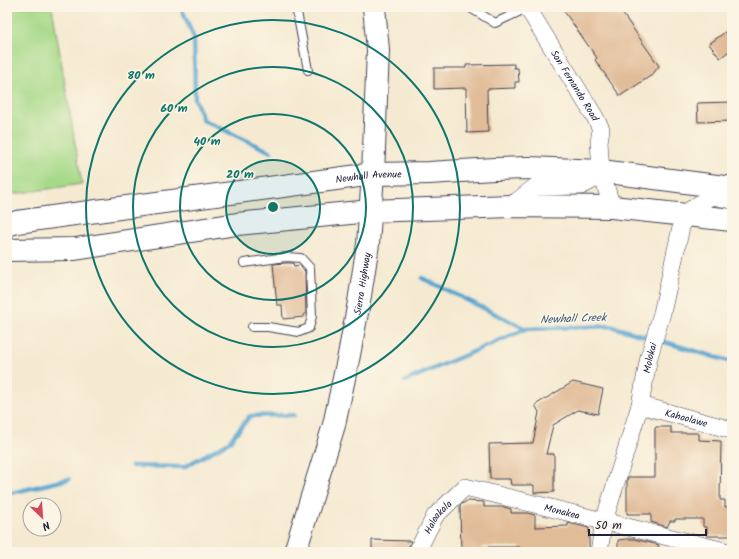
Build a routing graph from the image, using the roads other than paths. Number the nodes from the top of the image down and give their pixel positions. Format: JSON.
{"nodes":[{"id":1,"x":296,"y":7,"type":"edge"},
{"id":2,"x":374,"y":7,"type":"edge"},
{"id":3,"x":469,"y":7,"type":"edge"},
{"id":4,"x":527,"y":8,"type":"edge"},
{"id":5,"x":308,"y":70,"type":"dead end"},
{"id":6,"x":601,"y":171,"type":"junction"},
{"id":7,"x":373,"y":174,"type":"junction"},
{"id":8,"x":732,"y":188,"type":"edge"},
{"id":9,"x":732,"y":200,"type":"edge"},
{"id":10,"x":510,"y":206,"type":"junction"},
{"id":11,"x":612,"y":207,"type":"junction"},
{"id":12,"x":370,"y":211,"type":"junction"},
{"id":13,"x":684,"y":214,"type":"junction"},
{"id":14,"x":732,"y":220,"type":"edge"},
{"id":15,"x":7,"y":225,"type":"edge"},
{"id":16,"x":7,"y":250,"type":"edge"},
{"id":17,"x":244,"y":263,"type":"dead end"},
{"id":18,"x":252,"y":327,"type":"dead end"},
{"id":19,"x":640,"y":405,"type":"junction"},
{"id":20,"x":732,"y":430,"type":"edge"},
{"id":21,"x":465,"y":487,"type":"joint"},
{"id":22,"x":604,"y":521,"type":"junction"},
{"id":23,"x":295,"y":552,"type":"edge"},
{"id":24,"x":417,"y":552,"type":"edge"},
{"id":25,"x":599,"y":552,"type":"edge"},
{"id":26,"x":729,"y":552,"type":"edge"}],
"edges":[{"from":1,"to":5,"type":"lane"},
{"from":2,"to":7,"type":"main road","name":"Sierra Highway"},
{"from":3,"to":4,"type":"lane"},
{"from":4,"to":6,"type":"street","name":"San Fernando Road"},
{"from":6,"to":7,"type":"main road","name":"Newhall Avenue"},
{"from":6,"to":8,"type":"main road","name":"Newhall Avenue"},
{"from":6,"to":10,"type":"street"},
{"from":6,"to":11,"type":"street","name":"San Fernando Road"},
{"from":7,"to":12,"type":"main road","name":"Sierra Highway"},
{"from":7,"to":15,"type":"main road","name":"Newhall Avenue"},
{"from":9,"to":13,"type":"street"},
{"from":10,"to":11,"type":"main road"},
{"from":10,"to":12,"type":"main road"},
{"from":11,"to":13,"type":"main road"},
{"from":12,"to":16,"type":"main road"},
{"from":12,"to":23,"type":"main road","name":"Sierra Highway"},
{"from":13,"to":14,"type":"main road"},
{"from":13,"to":19,"type":"street","name":"Molokai"},
{"from":17,"to":18,"type":"lane"},
{"from":19,"to":20,"type":"street","name":"Kahoolawe"},
{"from":19,"to":22,"type":"street","name":"Molokai"},
{"from":21,"to":22,"type":"street","name":"Monakea"},
{"from":21,"to":24,"type":"street","name":"Haleakala"},
{"from":22,"to":25,"type":"street","name":"Molokai"},
{"from":22,"to":26,"type":"street","name":"Monakea"}]}
